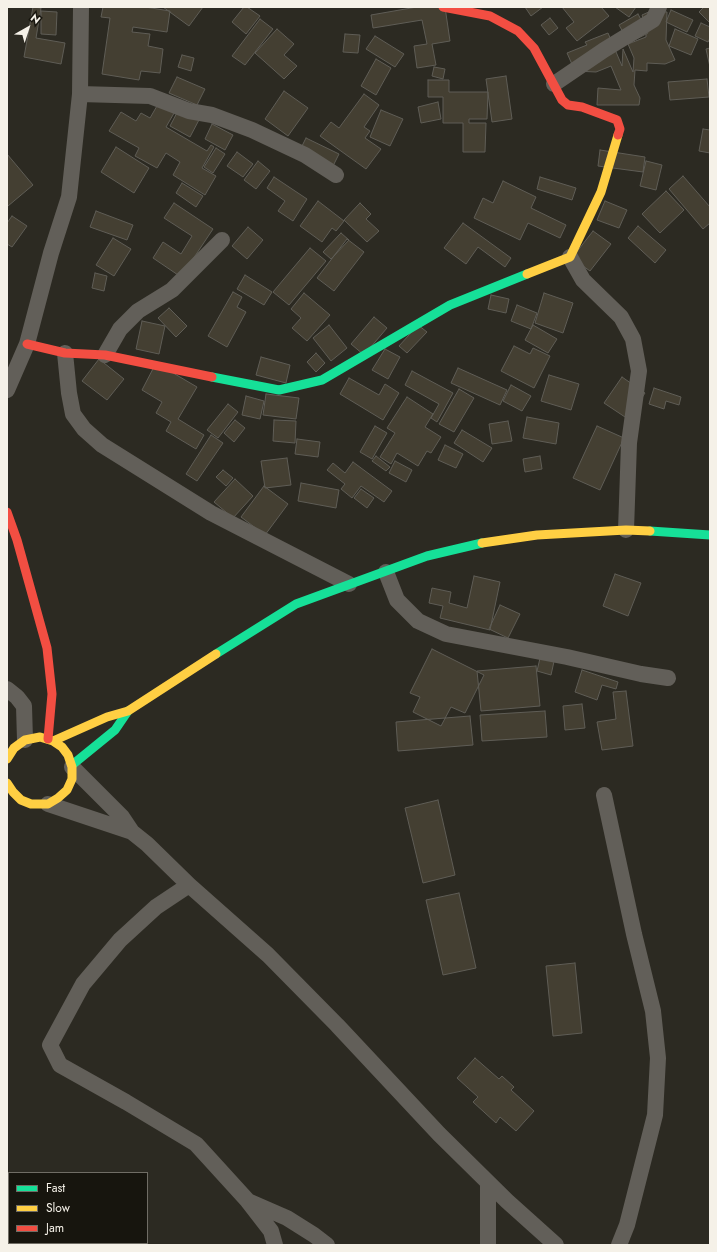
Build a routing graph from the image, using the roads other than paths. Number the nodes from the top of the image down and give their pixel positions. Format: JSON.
{"nodes":[{"id":1,"x":81,"y":7,"type":"edge"},
{"id":2,"x":443,"y":7,"type":"edge"},
{"id":3,"x":658,"y":7,"type":"edge"},
{"id":4,"x":554,"y":84,"type":"junction"},
{"id":5,"x":80,"y":94,"type":"junction"},
{"id":6,"x":336,"y":175,"type":"dead end"},
{"id":7,"x":222,"y":240,"type":"dead end"},
{"id":8,"x":570,"y":257,"type":"junction"},
{"id":9,"x":27,"y":344,"type":"junction"},
{"id":10,"x":65,"y":353,"type":"junction"},
{"id":11,"x":105,"y":355,"type":"junction"},
{"id":12,"x":7,"y":390,"type":"edge"},
{"id":13,"x":7,"y":512,"type":"edge"},
{"id":14,"x":626,"y":530,"type":"junction"},
{"id":15,"x":710,"y":535,"type":"edge"},
{"id":16,"x":386,"y":572,"type":"junction"},
{"id":17,"x":349,"y":584,"type":"junction"},
{"id":18,"x":668,"y":678,"type":"dead end"},
{"id":19,"x":7,"y":689,"type":"edge"},
{"id":20,"x":128,"y":711,"type":"junction"},
{"id":21,"x":25,"y":740,"type":"junction"},
{"id":22,"x":51,"y":740,"type":"junction"},
{"id":23,"x":7,"y":759,"type":"edge"},
{"id":24,"x":72,"y":766,"type":"junction"},
{"id":25,"x":7,"y":783,"type":"edge"},
{"id":26,"x":604,"y":795,"type":"dead end"},
{"id":27,"x":13,"y":803,"type":"dead end"},
{"id":28,"x":32,"y":804,"type":"junction"},
{"id":29,"x":48,"y":804,"type":"junction"},
{"id":30,"x":132,"y":832,"type":"junction"},
{"id":31,"x":189,"y":885,"type":"junction"},
{"id":32,"x":488,"y":1183,"type":"junction"},
{"id":33,"x":246,"y":1200,"type":"junction"},
{"id":34,"x":275,"y":1245,"type":"edge"},
{"id":35,"x":327,"y":1245,"type":"edge"},
{"id":36,"x":488,"y":1245,"type":"edge"},
{"id":37,"x":556,"y":1245,"type":"edge"},
{"id":38,"x":619,"y":1245,"type":"edge"}],
"edges":[{"from":1,"to":5,"type":"street"},
{"from":2,"to":4,"type":"street"},
{"from":3,"to":4,"type":"street"},
{"from":4,"to":8,"type":"street"},
{"from":5,"to":6,"type":"street"},
{"from":5,"to":9,"type":"street"},
{"from":7,"to":11,"type":"street"},
{"from":8,"to":11,"type":"street"},
{"from":8,"to":14,"type":"street"},
{"from":9,"to":10,"type":"street"},
{"from":9,"to":12,"type":"street"},
{"from":10,"to":11,"type":"street"},
{"from":10,"to":17,"type":"street"},
{"from":13,"to":22,"type":"street"},
{"from":14,"to":15,"type":"street"},
{"from":14,"to":16,"type":"street"},
{"from":16,"to":17,"type":"street"},
{"from":16,"to":18,"type":"street"},
{"from":17,"to":20,"type":"street"},
{"from":19,"to":21,"type":"street"},
{"from":20,"to":22,"type":"street"},
{"from":20,"to":24,"type":"street"},
{"from":21,"to":22,"type":"street"},
{"from":21,"to":23,"type":"street"},
{"from":22,"to":24,"type":"street"},
{"from":24,"to":29,"type":"street"},
{"from":24,"to":30,"type":"street"},
{"from":25,"to":28,"type":"street"},
{"from":26,"to":38,"type":"street"},
{"from":27,"to":28,"type":"street"},
{"from":28,"to":29,"type":"street"},
{"from":29,"to":30,"type":"street"},
{"from":30,"to":31,"type":"street"},
{"from":31,"to":32,"type":"street"},
{"from":31,"to":33,"type":"street"},
{"from":32,"to":36,"type":"street"},
{"from":32,"to":37,"type":"street"},
{"from":33,"to":34,"type":"street"},
{"from":33,"to":35,"type":"street"}]}
